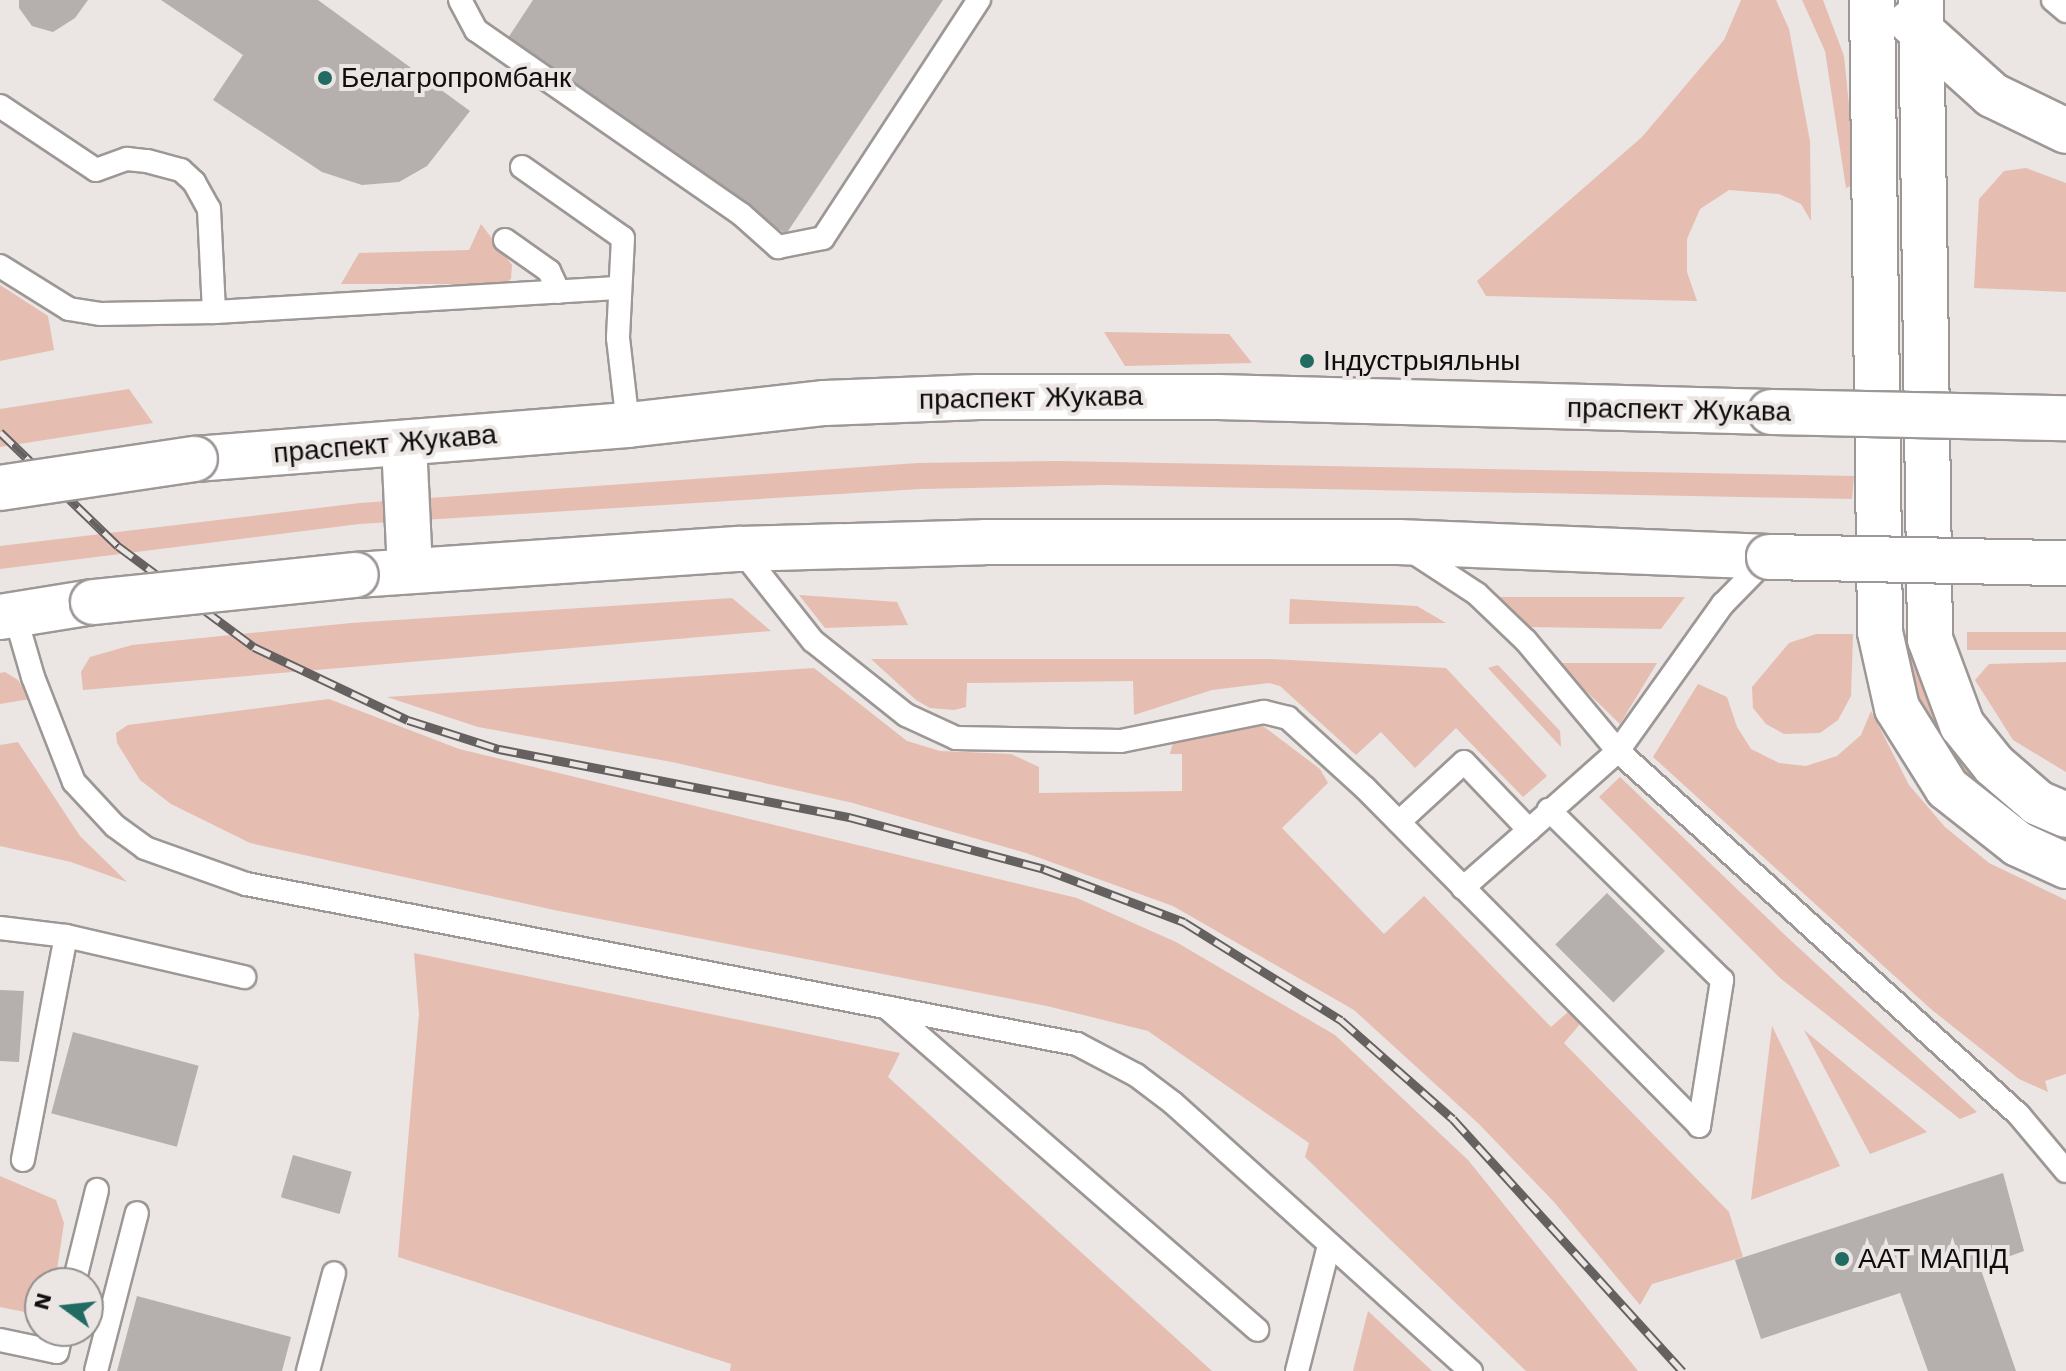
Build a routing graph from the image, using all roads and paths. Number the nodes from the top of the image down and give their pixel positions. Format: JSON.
{"nodes":[{"id":1,"x":460,"y":0,"type":"edge"},
{"id":2,"x":979,"y":0,"type":"edge"},
{"id":3,"x":1872,"y":0,"type":"edge"},
{"id":4,"x":1889,"y":0,"type":"edge"},
{"id":5,"x":2053,"y":0,"type":"edge"},
{"id":6,"x":2066,"y":11,"type":"edge"},
{"id":7,"x":1923,"y":18,"type":"edge"},
{"id":8,"x":1874,"y":93,"type":"junction"},
{"id":9,"x":1992,"y":95,"type":"junction"},
{"id":10,"x":0,"y":106,"type":"edge"},
{"id":11,"x":2066,"y":131,"type":"edge"},
{"id":12,"x":1926,"y":143,"type":"junction"},
{"id":13,"x":522,"y":167,"type":"dead end"},
{"id":14,"x":505,"y":240,"type":"dead end"},
{"id":15,"x":0,"y":266,"type":"edge"},
{"id":16,"x":618,"y":288,"type":"junction"},
{"id":17,"x":559,"y":292,"type":"junction"},
{"id":18,"x":214,"y":312,"type":"junction"},
{"id":19,"x":2066,"y":418,"type":"edge"},
{"id":20,"x":628,"y":425,"type":"junction"},
{"id":21,"x":404,"y":443,"type":"junction"},
{"id":22,"x":0,"y":488,"type":"edge"},
{"id":23,"x":1398,"y":542,"type":"junction"},
{"id":24,"x":740,"y":549,"type":"junction"},
{"id":25,"x":1769,"y":557,"type":"junction"},
{"id":26,"x":2066,"y":563,"type":"edge"},
{"id":27,"x":410,"y":571,"type":"junction"},
{"id":28,"x":8,"y":616,"type":"edge"},
{"id":29,"x":1618,"y":751,"type":"junction"},
{"id":30,"x":1549,"y":810,"type":"junction"},
{"id":31,"x":2066,"y":815,"type":"edge"},
{"id":32,"x":1399,"y":822,"type":"junction"},
{"id":33,"x":1529,"y":830,"type":"junction"},
{"id":34,"x":2066,"y":866,"type":"edge"},
{"id":35,"x":1463,"y":888,"type":"junction"},
{"id":36,"x":0,"y":928,"type":"edge"},
{"id":37,"x":66,"y":936,"type":"junction"},
{"id":38,"x":244,"y":977,"type":"dead end"},
{"id":39,"x":882,"y":1004,"type":"junction"},
{"id":40,"x":23,"y":1160,"type":"dead end"},
{"id":41,"x":2066,"y":1171,"type":"edge"},
{"id":42,"x":97,"y":1190,"type":"dead end"},
{"id":43,"x":137,"y":1213,"type":"dead end"},
{"id":44,"x":1329,"y":1245,"type":"junction"},
{"id":45,"x":78,"y":1267,"type":"edge"},
{"id":46,"x":334,"y":1273,"type":"dead end"},
{"id":47,"x":1257,"y":1330,"type":"dead end"},
{"id":48,"x":0,"y":1340,"type":"edge"},
{"id":49,"x":24,"y":1345,"type":"edge"},
{"id":50,"x":33,"y":1347,"type":"edge"},
{"id":51,"x":58,"y":1347,"type":"edge"},
{"id":52,"x":96,"y":1371,"type":"edge"},
{"id":53,"x":308,"y":1371,"type":"edge"},
{"id":54,"x":1297,"y":1371,"type":"edge"},
{"id":55,"x":1471,"y":1371,"type":"edge"}],
"edges":[{"from":1,"to":2,"type":"lane"},
{"from":3,"to":8,"type":"main road"},
{"from":4,"to":7,"type":"main road"},
{"from":5,"to":6,"type":"lane"},
{"from":7,"to":8,"type":"main road"},
{"from":7,"to":9,"type":"main road"},
{"from":7,"to":12,"type":"main road"},
{"from":8,"to":34,"type":"main road"},
{"from":9,"to":11,"type":"main road"},
{"from":9,"to":12,"type":"main road"},
{"from":10,"to":18,"type":"lane"},
{"from":12,"to":31,"type":"main road"},
{"from":13,"to":16,"type":"lane"},
{"from":14,"to":17,"type":"lane"},
{"from":15,"to":18,"type":"lane"},
{"from":16,"to":17,"type":"lane"},
{"from":16,"to":20,"type":"lane"},
{"from":17,"to":18,"type":"lane"},
{"from":19,"to":20,"type":"main road","name":"праспект Жукава","bridge":true},
{"from":20,"to":21,"type":"main road","name":"праспект Жукава"},
{"from":21,"to":22,"type":"main road","name":"праспект Жукава","bridge":true},
{"from":21,"to":27,"type":"main road"},
{"from":23,"to":24,"type":"main road"},
{"from":23,"to":25,"type":"main road"},
{"from":23,"to":29,"type":"lane"},
{"from":24,"to":27,"type":"main road"},
{"from":24,"to":32,"type":"lane"},
{"from":25,"to":26,"type":"main road","bridge":true},
{"from":25,"to":29,"type":"lane"},
{"from":27,"to":28,"type":"main road","bridge":true},
{"from":28,"to":39,"type":"lane"},
{"from":29,"to":30,"type":"lane"},
{"from":29,"to":41,"type":"lane"},
{"from":30,"to":33,"type":"lane"},
{"from":30,"to":35,"type":"lane"},
{"from":32,"to":33,"type":"lane"},
{"from":32,"to":35,"type":"lane"},
{"from":33,"to":35,"type":"lane"},
{"from":36,"to":37,"type":"lane"},
{"from":37,"to":38,"type":"lane"},
{"from":37,"to":40,"type":"lane"},
{"from":39,"to":44,"type":"lane"},
{"from":39,"to":47,"type":"lane"},
{"from":42,"to":45,"type":"lane"},
{"from":43,"to":52,"type":"lane"},
{"from":44,"to":54,"type":"lane"},
{"from":44,"to":55,"type":"lane"},
{"from":46,"to":53,"type":"lane"},
{"from":48,"to":49,"type":"lane"},
{"from":50,"to":51,"type":"lane"}]}
